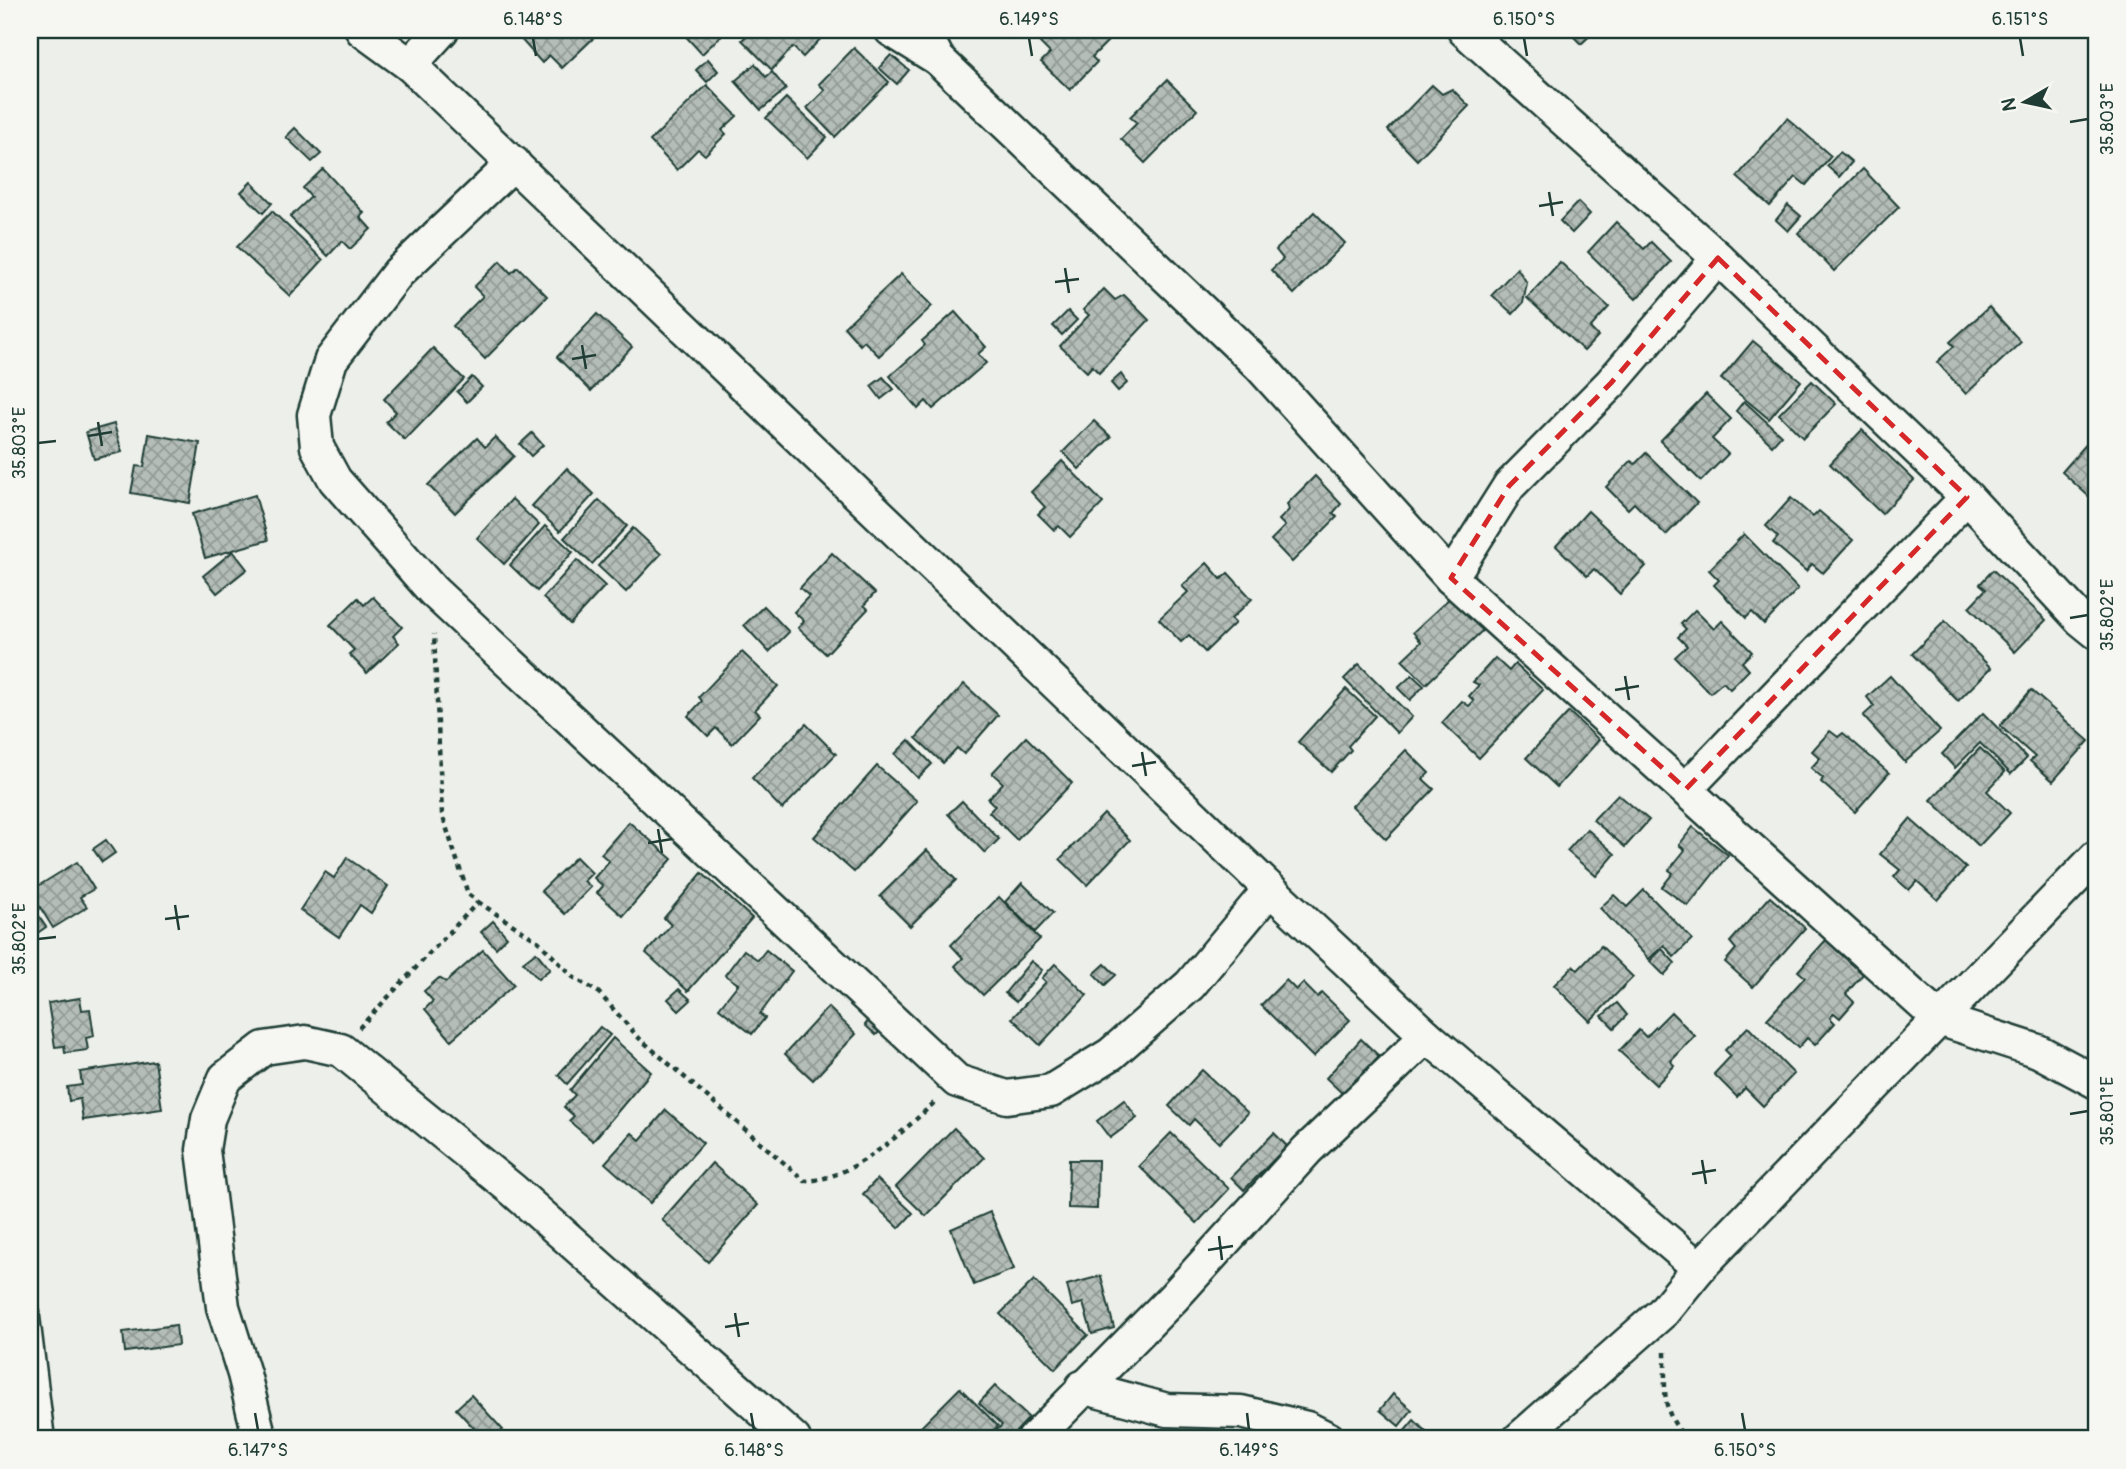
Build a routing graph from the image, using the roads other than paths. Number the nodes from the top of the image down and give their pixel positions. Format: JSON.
{"nodes":[{"id":1,"x":362,"y":30,"type":"edge"},
{"id":2,"x":442,"y":30,"type":"edge"},
{"id":3,"x":891,"y":30,"type":"edge"},
{"id":4,"x":923,"y":30,"type":"edge"},
{"id":5,"x":1464,"y":30,"type":"edge"},
{"id":6,"x":938,"y":59,"type":"junction"},
{"id":7,"x":410,"y":65,"type":"junction"},
{"id":8,"x":514,"y":163,"type":"junction"},
{"id":9,"x":1718,"y":258,"type":"junction"},
{"id":10,"x":1967,"y":497,"type":"junction"},
{"id":11,"x":1451,"y":578,"type":"junction"},
{"id":12,"x":2096,"y":632,"type":"edge"},
{"id":13,"x":1686,"y":789,"type":"junction"},
{"id":14,"x":2096,"y":857,"type":"edge"},
{"id":15,"x":1270,"y":889,"type":"junction"},
{"id":16,"x":1939,"y":1019,"type":"junction"},
{"id":17,"x":1427,"y":1036,"type":"junction"},
{"id":18,"x":2096,"y":1082,"type":"edge"},
{"id":19,"x":1699,"y":1268,"type":"junction"},
{"id":20,"x":30,"y":1309,"type":"edge"},
{"id":21,"x":1082,"y":1387,"type":"junction"},
{"id":22,"x":46,"y":1439,"type":"edge"},
{"id":23,"x":260,"y":1439,"type":"edge"},
{"id":24,"x":794,"y":1439,"type":"edge"},
{"id":25,"x":1034,"y":1439,"type":"edge"},
{"id":26,"x":1329,"y":1439,"type":"edge"},
{"id":27,"x":1519,"y":1439,"type":"edge"}],
"edges":[{"from":1,"to":7,"type":"street"},
{"from":2,"to":7,"type":"street"},
{"from":3,"to":6,"type":"street"},
{"from":4,"to":6,"type":"street"},
{"from":5,"to":9,"type":"street"},
{"from":6,"to":11,"type":"street"},
{"from":7,"to":8,"type":"street"},
{"from":8,"to":15,"type":"street"},
{"from":8,"to":15,"type":"street"},
{"from":9,"to":10,"type":"street"},
{"from":9,"to":11,"type":"street"},
{"from":10,"to":12,"type":"street"},
{"from":10,"to":13,"type":"street"},
{"from":11,"to":13,"type":"street"},
{"from":13,"to":16,"type":"street"},
{"from":14,"to":16,"type":"street"},
{"from":15,"to":17,"type":"street"},
{"from":16,"to":18,"type":"street"},
{"from":16,"to":19,"type":"street"},
{"from":17,"to":19,"type":"street"},
{"from":17,"to":21,"type":"street"},
{"from":19,"to":27,"type":"street"},
{"from":20,"to":22,"type":"lane"},
{"from":21,"to":25,"type":"street"},
{"from":21,"to":26,"type":"street"},
{"from":23,"to":24,"type":"street"}]}
